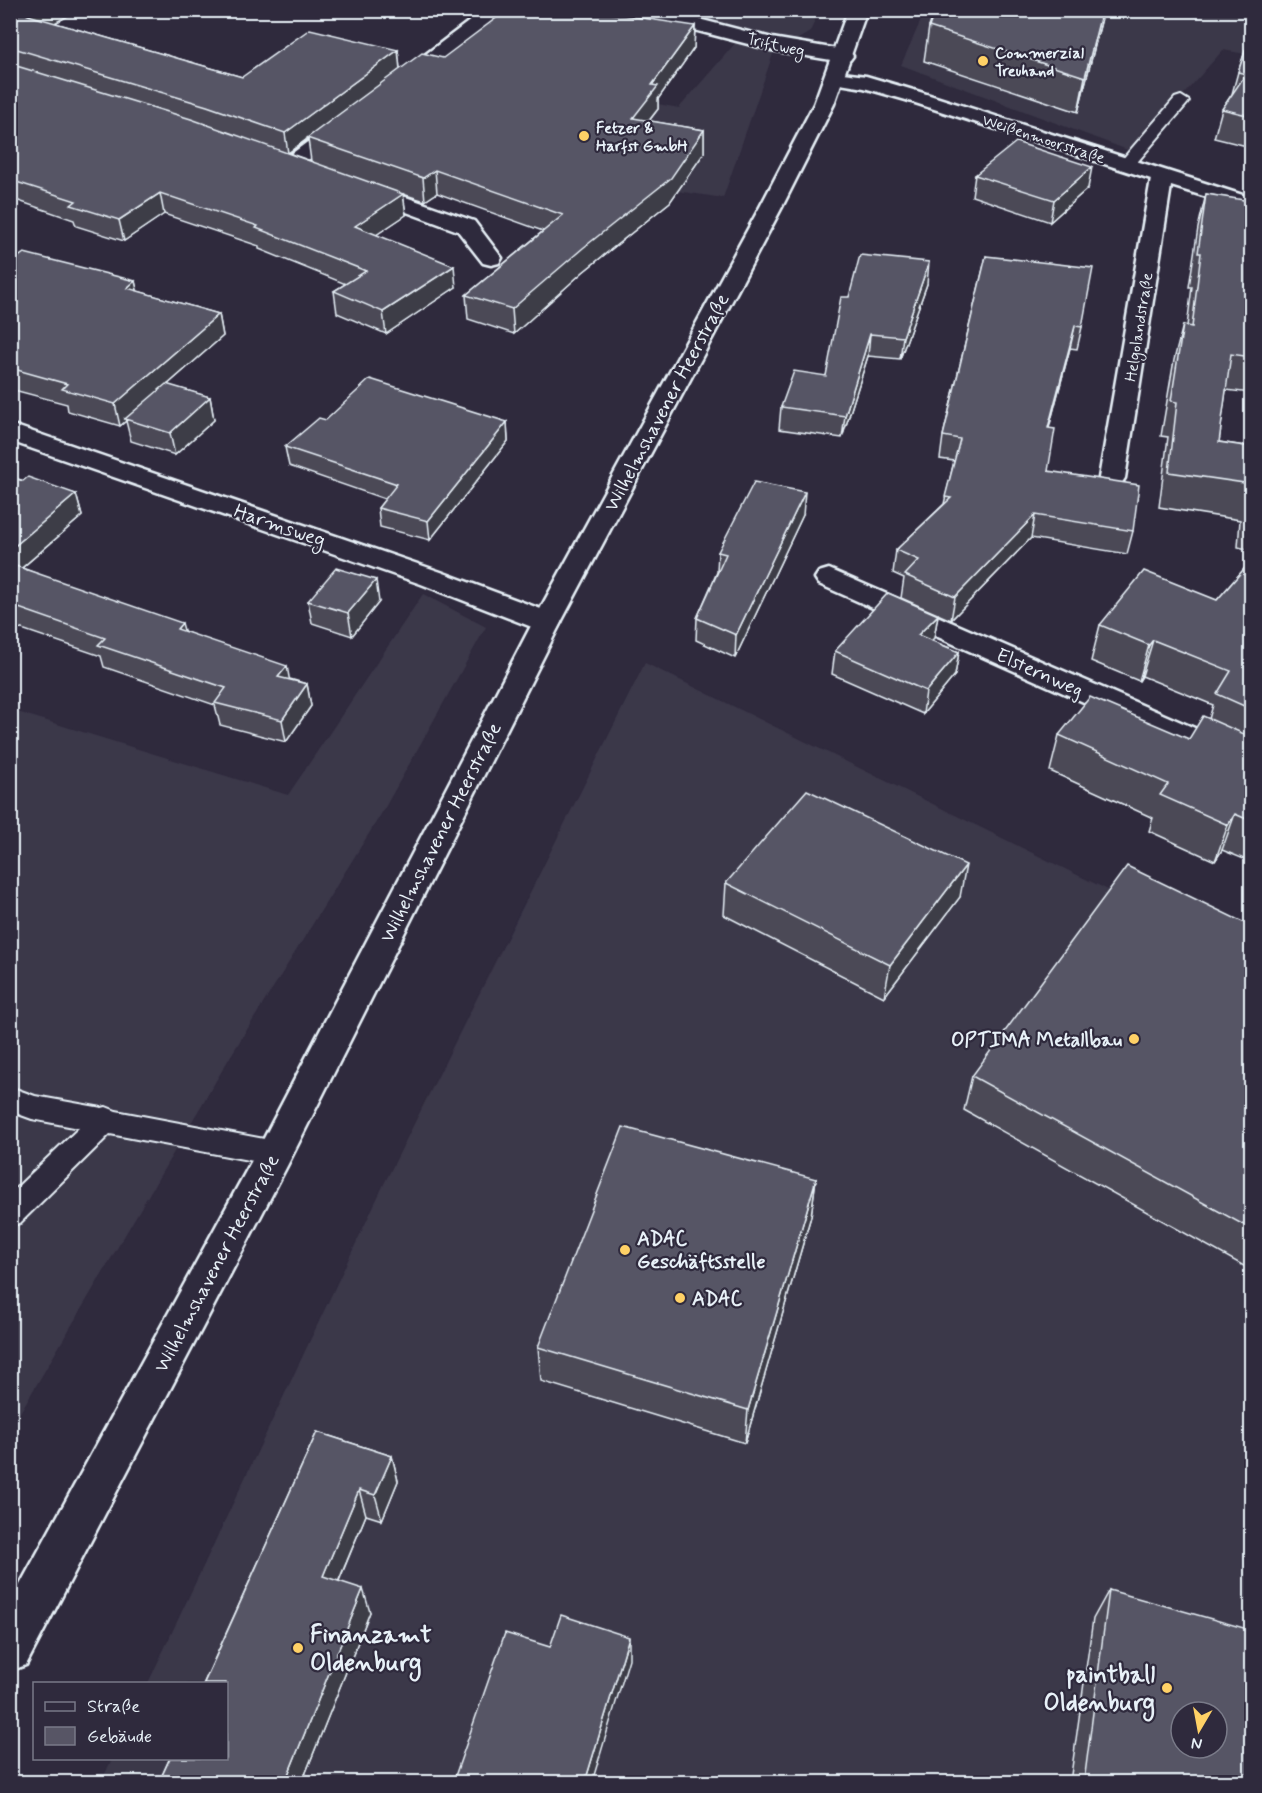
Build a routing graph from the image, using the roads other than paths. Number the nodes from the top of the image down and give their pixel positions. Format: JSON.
{"nodes":[{"id":1,"x":497,"y":10,"type":"edge"},
{"id":2,"x":640,"y":10,"type":"edge"},
{"id":3,"x":858,"y":10,"type":"edge"},
{"id":4,"x":839,"y":67,"type":"junction"},
{"id":5,"x":386,"y":93,"type":"edge"},
{"id":6,"x":1181,"y":101,"type":"dead end"},
{"id":7,"x":358,"y":114,"type":"edge"},
{"id":8,"x":270,"y":155,"type":"edge"},
{"id":9,"x":293,"y":162,"type":"junction"},
{"id":10,"x":1127,"y":164,"type":"junction"},
{"id":11,"x":315,"y":170,"type":"edge"},
{"id":12,"x":1162,"y":176,"type":"junction"},
{"id":13,"x":347,"y":182,"type":"edge"},
{"id":14,"x":1251,"y":205,"type":"edge"},
{"id":15,"x":491,"y":258,"type":"dead end"},
{"id":16,"x":10,"y":432,"type":"edge"},
{"id":17,"x":1112,"y":478,"type":"edge"},
{"id":18,"x":829,"y":578,"type":"dead end"},
{"id":19,"x":547,"y":622,"type":"junction"},
{"id":20,"x":1251,"y":766,"type":"edge"},
{"id":21,"x":10,"y":1098,"type":"edge"},
{"id":22,"x":106,"y":1119,"type":"junction"},
{"id":23,"x":275,"y":1153,"type":"junction"},
{"id":24,"x":10,"y":1214,"type":"edge"},
{"id":25,"x":10,"y":1648,"type":"edge"}],
"edges":[{"from":1,"to":5,"type":"street"},
{"from":2,"to":4,"type":"street","name":"Triftweg"},
{"from":3,"to":4,"type":"street","name":"Wilhelmshavener Heerstraße"},
{"from":4,"to":10,"type":"street","name":"Weißenmoorstraße"},
{"from":4,"to":19,"type":"street","name":"Wilhelmshavener Heerstraße"},
{"from":6,"to":10,"type":"lane"},
{"from":7,"to":9,"type":"street"},
{"from":8,"to":9,"type":"street"},
{"from":9,"to":11,"type":"street"},
{"from":10,"to":12,"type":"street","name":"Weißenmoorstraße"},
{"from":12,"to":14,"type":"street","name":"Weißenmoorstraße"},
{"from":12,"to":17,"type":"street","name":"Helgolandstraße"},
{"from":13,"to":15,"type":"street"},
{"from":16,"to":19,"type":"street","name":"Harmsweg"},
{"from":18,"to":20,"type":"street","name":"Elsternweg"},
{"from":19,"to":23,"type":"street","name":"Wilhelmshavener Heerstraße"},
{"from":21,"to":22,"type":"lane"},
{"from":22,"to":23,"type":"lane"},
{"from":22,"to":24,"type":"lane"},
{"from":23,"to":25,"type":"street","name":"Wilhelmshavener Heerstraße"}]}
